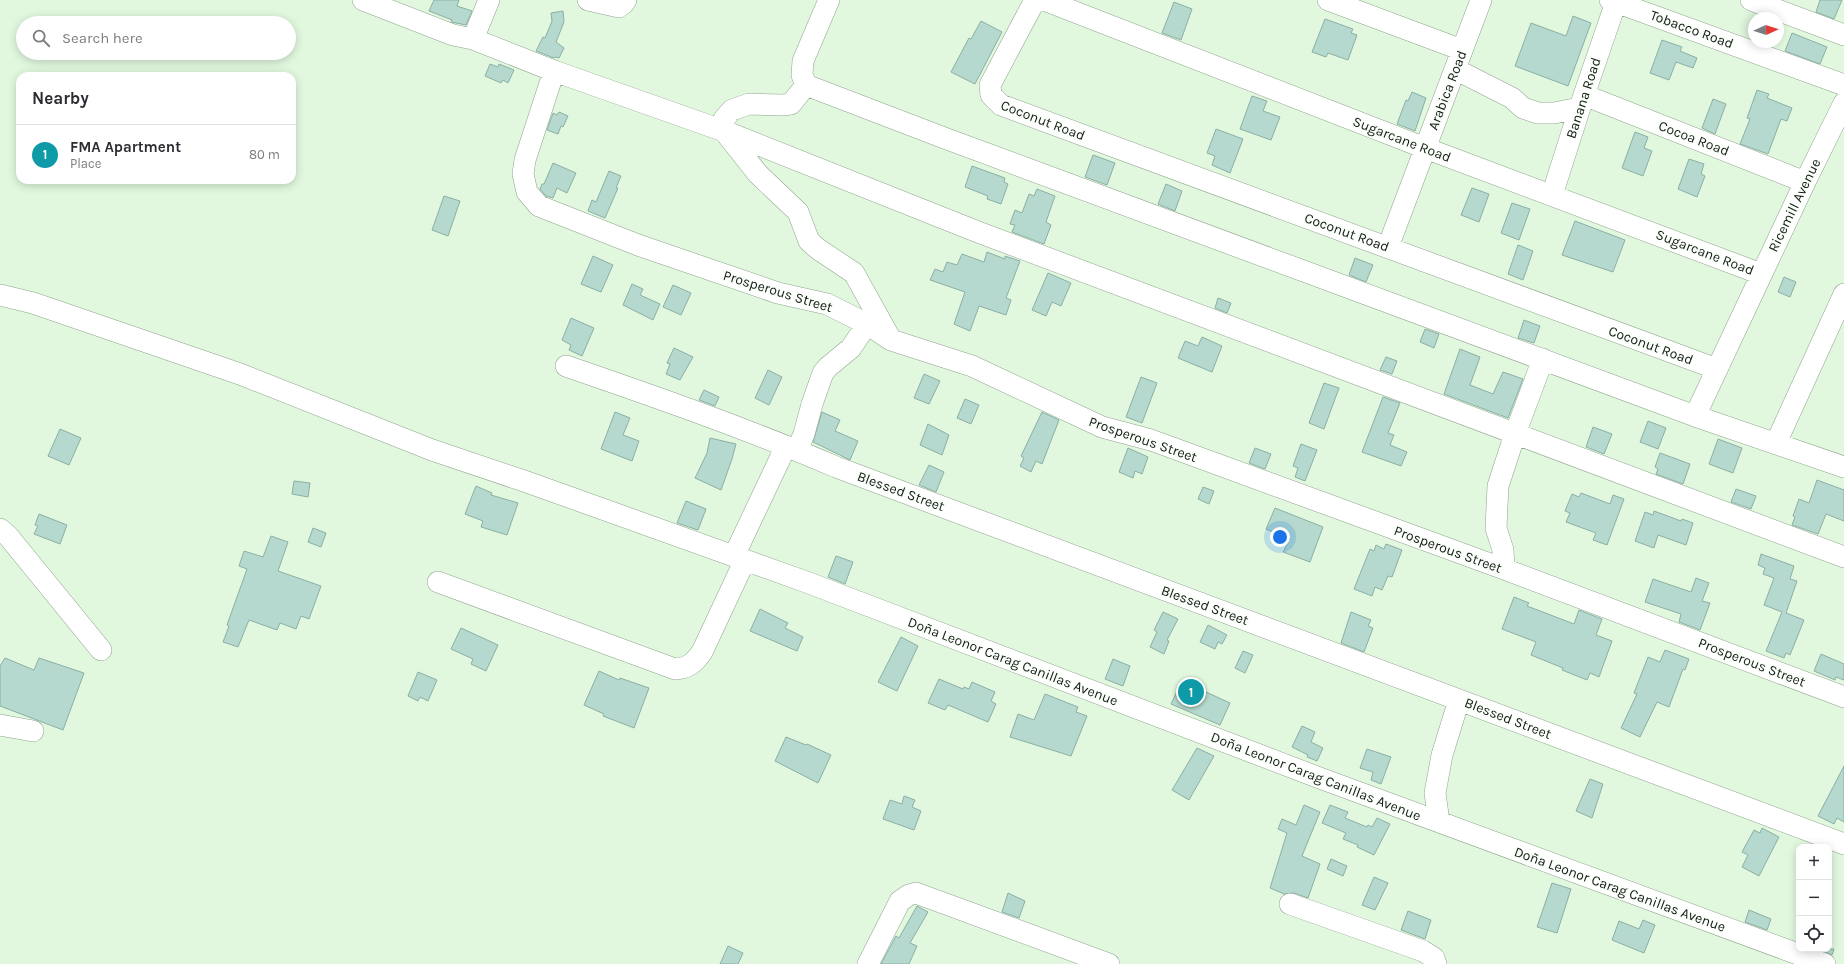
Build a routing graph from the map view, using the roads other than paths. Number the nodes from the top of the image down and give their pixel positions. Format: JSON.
{"nodes":[{"id":1,"x":362,"y":0,"type":"edge"},
{"id":2,"x":489,"y":0,"type":"edge"},
{"id":3,"x":588,"y":0,"type":"edge"},
{"id":4,"x":626,"y":0,"type":"edge"},
{"id":5,"x":830,"y":0,"type":"edge"},
{"id":6,"x":1035,"y":0,"type":"edge"},
{"id":7,"x":1044,"y":0,"type":"edge"},
{"id":8,"x":1328,"y":0,"type":"edge"},
{"id":9,"x":1481,"y":0,"type":"edge"},
{"id":10,"x":1751,"y":0,"type":"edge"},
{"id":11,"x":1613,"y":1,"type":"edge"},
{"id":12,"x":1844,"y":35,"type":"edge"},
{"id":13,"x":473,"y":39,"type":"junction"},
{"id":14,"x":1462,"y":50,"type":"junction"},
{"id":15,"x":1455,"y":69,"type":"junction"},
{"id":16,"x":554,"y":71,"type":"junction"},
{"id":17,"x":806,"y":85,"type":"junction"},
{"id":18,"x":1843,"y":91,"type":"edge"},
{"id":19,"x":1582,"y":102,"type":"junction"},
{"id":20,"x":724,"y":131,"type":"junction"},
{"id":21,"x":1425,"y":148,"type":"junction"},
{"id":22,"x":1805,"y":182,"type":"junction"},
{"id":23,"x":1552,"y":195,"type":"junction"},
{"id":24,"x":1388,"y":247,"type":"junction"},
{"id":25,"x":1761,"y":274,"type":"junction"},
{"id":26,"x":1844,"y":294,"type":"edge"},
{"id":27,"x":0,"y":295,"type":"edge"},
{"id":28,"x":867,"y":324,"type":"junction"},
{"id":29,"x":891,"y":340,"type":"junction"},
{"id":30,"x":1543,"y":359,"type":"junction"},
{"id":31,"x":566,"y":366,"type":"dead end"},
{"id":32,"x":1717,"y":369,"type":"junction"},
{"id":33,"x":1695,"y":416,"type":"junction"},
{"id":34,"x":1515,"y":434,"type":"junction"},
{"id":35,"x":1776,"y":443,"type":"junction"},
{"id":36,"x":792,"y":448,"type":"junction"},
{"id":37,"x":1844,"y":467,"type":"edge"},
{"id":38,"x":0,"y":529,"type":"edge"},
{"id":39,"x":739,"y":558,"type":"junction"},
{"id":40,"x":1844,"y":558,"type":"edge"},
{"id":41,"x":1504,"y":569,"type":"junction"},
{"id":42,"x":438,"y":582,"type":"dead end"},
{"id":43,"x":101,"y":650,"type":"dead end"},
{"id":44,"x":1844,"y":697,"type":"edge"},
{"id":45,"x":1459,"y":700,"type":"junction"},
{"id":46,"x":0,"y":725,"type":"edge"},
{"id":47,"x":33,"y":731,"type":"dead end"},
{"id":48,"x":1439,"y":822,"type":"junction"},
{"id":49,"x":1844,"y":844,"type":"edge"},
{"id":50,"x":1290,"y":904,"type":"dead end"},
{"id":51,"x":868,"y":964,"type":"edge"},
{"id":52,"x":1109,"y":964,"type":"edge"},
{"id":53,"x":1436,"y":964,"type":"edge"},
{"id":54,"x":1825,"y":964,"type":"edge"}],
"edges":[{"from":1,"to":13,"type":"street"},
{"from":2,"to":13,"type":"street"},
{"from":3,"to":4,"type":"street"},
{"from":5,"to":17,"type":"street"},
{"from":6,"to":24,"type":"street","name":"Coconut Road"},
{"from":7,"to":21,"type":"street","name":"Sugarcane Road"},
{"from":8,"to":14,"type":"street"},
{"from":9,"to":14,"type":"street","name":"Arabica Road"},
{"from":10,"to":12,"type":"street"},
{"from":11,"to":18,"type":"street","name":"Tobacco Road"},
{"from":11,"to":19,"type":"street","name":"Banana Road"},
{"from":13,"to":16,"type":"street"},
{"from":14,"to":15,"type":"street","name":"Arabica Road"},
{"from":15,"to":19,"type":"street"},
{"from":15,"to":21,"type":"street","name":"Arabica Road"},
{"from":16,"to":20,"type":"street"},
{"from":16,"to":28,"type":"street","name":"Prosperous Street"},
{"from":17,"to":20,"type":"street"},
{"from":17,"to":30,"type":"street"},
{"from":18,"to":22,"type":"street","name":"Ricemill Avenue"},
{"from":19,"to":22,"type":"street","name":"Cocoa Road"},
{"from":19,"to":23,"type":"street","name":"Banana Road"},
{"from":20,"to":29,"type":"street"},
{"from":20,"to":34,"type":"street"},
{"from":21,"to":23,"type":"street","name":"Sugarcane Road"},
{"from":21,"to":24,"type":"street","name":"Arabica Road"},
{"from":22,"to":25,"type":"street","name":"Ricemill Avenue"},
{"from":23,"to":25,"type":"street","name":"Sugarcane Road"},
{"from":24,"to":32,"type":"street","name":"Coconut Road"},
{"from":25,"to":32,"type":"street","name":"Ricemill Avenue"},
{"from":26,"to":35,"type":"street"},
{"from":27,"to":39,"type":"street","name":"Doña Leonor Carag Canillas Avenue"},
{"from":28,"to":29,"type":"street","name":"Prosperous Street"},
{"from":28,"to":36,"type":"street"},
{"from":29,"to":41,"type":"street","name":"Prosperous Street"},
{"from":30,"to":33,"type":"street"},
{"from":30,"to":34,"type":"street"},
{"from":31,"to":36,"type":"street","name":"Blessed Street"},
{"from":32,"to":33,"type":"street","name":"Ricemill Avenue"},
{"from":33,"to":35,"type":"street"},
{"from":34,"to":40,"type":"street"},
{"from":34,"to":41,"type":"street"},
{"from":35,"to":37,"type":"street"},
{"from":36,"to":39,"type":"street"},
{"from":36,"to":45,"type":"street","name":"Blessed Street"},
{"from":38,"to":43,"type":"street"},
{"from":39,"to":42,"type":"street"},
{"from":39,"to":48,"type":"street","name":"Doña Leonor Carag Canillas Avenue"},
{"from":41,"to":44,"type":"street","name":"Prosperous Street"},
{"from":45,"to":48,"type":"street"},
{"from":45,"to":49,"type":"street","name":"Blessed Street"},
{"from":46,"to":47,"type":"street"},
{"from":48,"to":54,"type":"street","name":"Doña Leonor Carag Canillas Avenue"},
{"from":50,"to":53,"type":"street"},
{"from":51,"to":52,"type":"street"}]}
